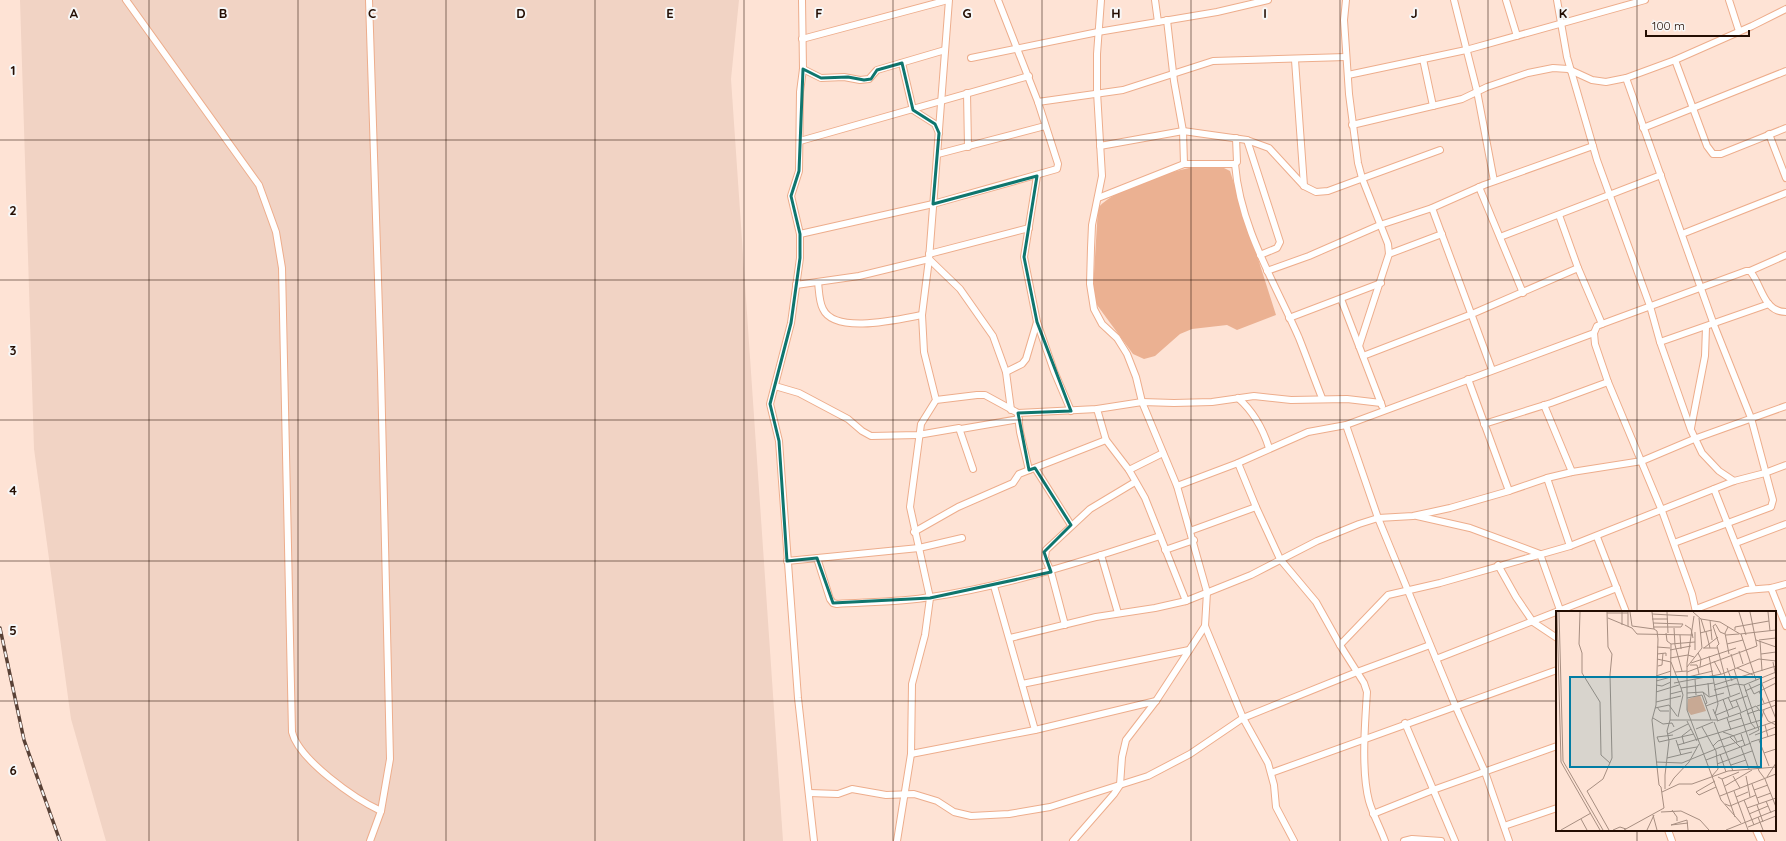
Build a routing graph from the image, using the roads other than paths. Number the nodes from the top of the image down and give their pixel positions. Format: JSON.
{"nodes":[{"id":1,"x":126,"y":0,"type":"edge"},
{"id":2,"x":369,"y":0,"type":"edge"},
{"id":3,"x":802,"y":0,"type":"edge"},
{"id":4,"x":948,"y":0,"type":"edge"},
{"id":5,"x":998,"y":0,"type":"edge"},
{"id":6,"x":1101,"y":0,"type":"edge"},
{"id":7,"x":1155,"y":0,"type":"edge"},
{"id":8,"x":1268,"y":0,"type":"edge"},
{"id":9,"x":1346,"y":0,"type":"edge"},
{"id":10,"x":1454,"y":0,"type":"edge"},
{"id":11,"x":1506,"y":0,"type":"edge"},
{"id":12,"x":1557,"y":0,"type":"edge"},
{"id":13,"x":1645,"y":0,"type":"edge"},
{"id":14,"x":1729,"y":0,"type":"edge"},
{"id":15,"x":1255,"y":2,"type":"edge"},
{"id":16,"x":1630,"y":2,"type":"edge"},
{"id":17,"x":1786,"y":9,"type":"edge"},
{"id":18,"x":1167,"y":20,"type":"junction"},
{"id":19,"x":1158,"y":22,"type":"junction"},
{"id":20,"x":1563,"y":24,"type":"junction"},
{"id":21,"x":1739,"y":31,"type":"junction"},
{"id":22,"x":1098,"y":32,"type":"junction"},
{"id":23,"x":1518,"y":36,"type":"junction"},
{"id":24,"x":802,"y":39,"type":"junction"},
{"id":25,"x":1018,"y":49,"type":"junction"},
{"id":26,"x":945,"y":50,"type":"junction"},
{"id":27,"x":1466,"y":50,"type":"junction"},
{"id":28,"x":1346,"y":57,"type":"junction"},
{"id":29,"x":971,"y":58,"type":"dead end"},
{"id":30,"x":1423,"y":59,"type":"junction"},
{"id":31,"x":1295,"y":60,"type":"junction"},
{"id":32,"x":1675,"y":60,"type":"junction"},
{"id":33,"x":902,"y":63,"type":"junction"},
{"id":34,"x":803,"y":69,"type":"junction"},
{"id":35,"x":1786,"y":70,"type":"edge"},
{"id":36,"x":1572,"y":71,"type":"junction"},
{"id":37,"x":1174,"y":75,"type":"junction"},
{"id":38,"x":1348,"y":75,"type":"junction"},
{"id":39,"x":1029,"y":76,"type":"junction"},
{"id":40,"x":1626,"y":78,"type":"junction"},
{"id":41,"x":1477,"y":91,"type":"junction"},
{"id":42,"x":1097,"y":92,"type":"junction"},
{"id":43,"x":967,"y":93,"type":"junction"},
{"id":44,"x":942,"y":101,"type":"junction"},
{"id":45,"x":1038,"y":102,"type":"junction"},
{"id":46,"x":1433,"y":106,"type":"junction"},
{"id":47,"x":1693,"y":108,"type":"junction"},
{"id":48,"x":913,"y":110,"type":"junction"},
{"id":49,"x":1352,"y":125,"type":"junction"},
{"id":50,"x":1045,"y":126,"type":"junction"},
{"id":51,"x":1643,"y":128,"type":"junction"},
{"id":52,"x":1786,"y":128,"type":"edge"},
{"id":53,"x":1183,"y":131,"type":"junction"},
{"id":54,"x":939,"y":132,"type":"junction"},
{"id":55,"x":1769,"y":134,"type":"junction"},
{"id":56,"x":1236,"y":138,"type":"junction"},
{"id":57,"x":1247,"y":140,"type":"junction"},
{"id":58,"x":800,"y":141,"type":"junction"},
{"id":59,"x":1100,"y":146,"type":"junction"},
{"id":60,"x":1593,"y":146,"type":"junction"},
{"id":61,"x":968,"y":147,"type":"junction"},
{"id":62,"x":1440,"y":150,"type":"dead end"},
{"id":63,"x":938,"y":154,"type":"junction"},
{"id":64,"x":1184,"y":164,"type":"junction"},
{"id":65,"x":1235,"y":164,"type":"junction"},
{"id":66,"x":1661,"y":175,"type":"junction"},
{"id":67,"x":1037,"y":176,"type":"junction"},
{"id":68,"x":1362,"y":178,"type":"junction"},
{"id":69,"x":1786,"y":178,"type":"edge"},
{"id":70,"x":1494,"y":181,"type":"junction"},
{"id":71,"x":1304,"y":186,"type":"junction"},
{"id":72,"x":1479,"y":187,"type":"junction"},
{"id":73,"x":1786,"y":193,"type":"edge"},
{"id":74,"x":1610,"y":194,"type":"junction"},
{"id":75,"x":1098,"y":198,"type":"junction"},
{"id":76,"x":933,"y":204,"type":"junction"},
{"id":77,"x":1432,"y":208,"type":"junction"},
{"id":78,"x":1559,"y":215,"type":"junction"},
{"id":79,"x":1380,"y":225,"type":"junction"},
{"id":80,"x":1030,"y":228,"type":"junction"},
{"id":81,"x":800,"y":234,"type":"junction"},
{"id":82,"x":1442,"y":234,"type":"junction"},
{"id":83,"x":1682,"y":234,"type":"junction"},
{"id":84,"x":1500,"y":237,"type":"junction"},
{"id":85,"x":1389,"y":254,"type":"junction"},
{"id":86,"x":1260,"y":255,"type":"junction"},
{"id":87,"x":1786,"y":255,"type":"edge"},
{"id":88,"x":929,"y":256,"type":"junction"},
{"id":89,"x":1578,"y":268,"type":"junction"},
{"id":90,"x":1267,"y":271,"type":"junction"},
{"id":91,"x":1750,"y":271,"type":"junction"},
{"id":92,"x":818,"y":282,"type":"junction"},
{"id":93,"x":1381,"y":283,"type":"junction"},
{"id":94,"x":796,"y":285,"type":"junction"},
{"id":95,"x":1702,"y":288,"type":"junction"},
{"id":96,"x":1523,"y":292,"type":"junction"},
{"id":97,"x":1342,"y":299,"type":"junction"},
{"id":98,"x":1769,"y":304,"type":"junction"},
{"id":99,"x":1650,"y":306,"type":"junction"},
{"id":100,"x":1786,"y":312,"type":"edge"},
{"id":101,"x":1472,"y":314,"type":"junction"},
{"id":102,"x":922,"y":316,"type":"junction"},
{"id":103,"x":1289,"y":318,"type":"junction"},
{"id":104,"x":1037,"y":322,"type":"junction"},
{"id":105,"x":1602,"y":324,"type":"junction"},
{"id":106,"x":1714,"y":325,"type":"junction"},
{"id":107,"x":1706,"y":327,"type":"junction"},
{"id":108,"x":1594,"y":333,"type":"junction"},
{"id":109,"x":1660,"y":342,"type":"junction"},
{"id":110,"x":1359,"y":346,"type":"junction"},
{"id":111,"x":1363,"y":356,"type":"junction"},
{"id":112,"x":1492,"y":370,"type":"junction"},
{"id":113,"x":1006,"y":372,"type":"junction"},
{"id":114,"x":1468,"y":379,"type":"junction"},
{"id":115,"x":1608,"y":382,"type":"junction"},
{"id":116,"x":776,"y":386,"type":"junction"},
{"id":117,"x":1238,"y":398,"type":"junction"},
{"id":118,"x":1322,"y":398,"type":"junction"},
{"id":119,"x":936,"y":400,"type":"junction"},
{"id":120,"x":1142,"y":402,"type":"junction"},
{"id":121,"x":1381,"y":403,"type":"junction"},
{"id":122,"x":1544,"y":405,"type":"junction"},
{"id":123,"x":1786,"y":406,"type":"edge"},
{"id":124,"x":1097,"y":409,"type":"junction"},
{"id":125,"x":1011,"y":410,"type":"junction"},
{"id":126,"x":1384,"y":410,"type":"junction"},
{"id":127,"x":1071,"y":411,"type":"junction"},
{"id":128,"x":1018,"y":416,"type":"junction"},
{"id":129,"x":1751,"y":418,"type":"junction"},
{"id":130,"x":1484,"y":424,"type":"junction"},
{"id":131,"x":1346,"y":425,"type":"junction"},
{"id":132,"x":961,"y":430,"type":"junction"},
{"id":133,"x":1691,"y":430,"type":"junction"},
{"id":134,"x":918,"y":435,"type":"junction"},
{"id":135,"x":1694,"y":439,"type":"junction"},
{"id":136,"x":1106,"y":440,"type":"junction"},
{"id":137,"x":1269,"y":448,"type":"junction"},
{"id":138,"x":1163,"y":453,"type":"junction"},
{"id":139,"x":1642,"y":461,"type":"junction"},
{"id":140,"x":1238,"y":463,"type":"junction"},
{"id":141,"x":1786,"y":465,"type":"edge"},
{"id":142,"x":973,"y":469,"type":"dead end"},
{"id":143,"x":1032,"y":469,"type":"junction"},
{"id":144,"x":1129,"y":470,"type":"junction"},
{"id":145,"x":1572,"y":472,"type":"junction"},
{"id":146,"x":1765,"y":473,"type":"junction"},
{"id":147,"x":1547,"y":478,"type":"junction"},
{"id":148,"x":1734,"y":481,"type":"junction"},
{"id":149,"x":1135,"y":482,"type":"junction"},
{"id":150,"x":1177,"y":486,"type":"junction"},
{"id":151,"x":1714,"y":489,"type":"junction"},
{"id":152,"x":1509,"y":491,"type":"junction"},
{"id":153,"x":1256,"y":507,"type":"junction"},
{"id":154,"x":1662,"y":511,"type":"junction"},
{"id":155,"x":1412,"y":516,"type":"junction"},
{"id":156,"x":1378,"y":518,"type":"junction"},
{"id":157,"x":1728,"y":524,"type":"junction"},
{"id":158,"x":1786,"y":524,"type":"edge"},
{"id":159,"x":1071,"y":525,"type":"junction"},
{"id":160,"x":1190,"y":531,"type":"junction"},
{"id":161,"x":914,"y":532,"type":"junction"},
{"id":162,"x":1160,"y":536,"type":"junction"},
{"id":163,"x":1597,"y":537,"type":"junction"},
{"id":164,"x":962,"y":538,"type":"dead end"},
{"id":165,"x":1194,"y":540,"type":"junction"},
{"id":166,"x":1736,"y":543,"type":"junction"},
{"id":167,"x":1674,"y":544,"type":"junction"},
{"id":168,"x":1570,"y":546,"type":"junction"},
{"id":169,"x":919,"y":548,"type":"junction"},
{"id":170,"x":1165,"y":550,"type":"junction"},
{"id":171,"x":1540,"y":554,"type":"junction"},
{"id":172,"x":1101,"y":555,"type":"junction"},
{"id":173,"x":817,"y":558,"type":"junction"},
{"id":174,"x":1280,"y":559,"type":"junction"},
{"id":175,"x":787,"y":561,"type":"junction"},
{"id":176,"x":1498,"y":565,"type":"junction"},
{"id":177,"x":1051,"y":572,"type":"junction"},
{"id":178,"x":1786,"y":584,"type":"edge"},
{"id":179,"x":994,"y":586,"type":"junction"},
{"id":180,"x":1617,"y":588,"type":"junction"},
{"id":181,"x":1753,"y":588,"type":"junction"},
{"id":182,"x":1771,"y":588,"type":"junction"},
{"id":183,"x":1408,"y":591,"type":"junction"},
{"id":184,"x":1207,"y":592,"type":"junction"},
{"id":185,"x":930,"y":598,"type":"junction"},
{"id":186,"x":1186,"y":601,"type":"junction"},
{"id":187,"x":1560,"y":610,"type":"joint"},
{"id":188,"x":1626,"y":611,"type":"edge"},
{"id":189,"x":1696,"y":611,"type":"edge"},
{"id":190,"x":1556,"y":612,"type":"edge"},
{"id":191,"x":1118,"y":613,"type":"junction"},
{"id":192,"x":1533,"y":622,"type":"junction"},
{"id":193,"x":1065,"y":625,"type":"junction"},
{"id":194,"x":1205,"y":626,"type":"junction"},
{"id":195,"x":1786,"y":626,"type":"edge"},
{"id":196,"x":1556,"y":637,"type":"edge"},
{"id":197,"x":1010,"y":638,"type":"junction"},
{"id":198,"x":1340,"y":645,"type":"junction"},
{"id":199,"x":1430,"y":645,"type":"junction"},
{"id":200,"x":1190,"y":650,"type":"junction"},
{"id":201,"x":1436,"y":659,"type":"junction"},
{"id":202,"x":1556,"y":670,"type":"edge"},
{"id":203,"x":1357,"y":672,"type":"junction"},
{"id":204,"x":1022,"y":684,"type":"junction"},
{"id":205,"x":1156,"y":701,"type":"junction"},
{"id":206,"x":1455,"y":705,"type":"junction"},
{"id":207,"x":1242,"y":718,"type":"junction"},
{"id":208,"x":1405,"y":723,"type":"junction"},
{"id":209,"x":1035,"y":730,"type":"junction"},
{"id":210,"x":1366,"y":738,"type":"junction"},
{"id":211,"x":1556,"y":746,"type":"edge"},
{"id":212,"x":911,"y":754,"type":"junction"},
{"id":213,"x":1485,"y":772,"type":"junction"},
{"id":214,"x":1271,"y":773,"type":"junction"},
{"id":215,"x":1120,"y":785,"type":"junction"},
{"id":216,"x":1433,"y":790,"type":"junction"},
{"id":217,"x":809,"y":793,"type":"junction"},
{"id":218,"x":904,"y":795,"type":"junction"},
{"id":219,"x":1556,"y":808,"type":"edge"},
{"id":220,"x":382,"y":811,"type":"junction"},
{"id":221,"x":1373,"y":814,"type":"junction"},
{"id":222,"x":1504,"y":826,"type":"junction"},
{"id":223,"x":1668,"y":831,"type":"edge"},
{"id":224,"x":1756,"y":831,"type":"edge"},
{"id":225,"x":370,"y":841,"type":"edge"},
{"id":226,"x":814,"y":841,"type":"edge"},
{"id":227,"x":897,"y":841,"type":"edge"},
{"id":228,"x":1073,"y":841,"type":"edge"},
{"id":229,"x":1294,"y":841,"type":"edge"},
{"id":230,"x":1385,"y":841,"type":"edge"},
{"id":231,"x":1404,"y":841,"type":"edge"},
{"id":232,"x":1441,"y":841,"type":"edge"},
{"id":233,"x":1455,"y":841,"type":"edge"},
{"id":234,"x":1509,"y":841,"type":"edge"},
{"id":235,"x":1672,"y":841,"type":"edge"},
{"id":236,"x":1761,"y":841,"type":"edge"}],
"edges":[{"from":1,"to":220,"type":"street"},
{"from":2,"to":220,"type":"street"},
{"from":3,"to":24,"type":"street"},
{"from":4,"to":24,"type":"street"},
{"from":4,"to":26,"type":"street"},
{"from":5,"to":25,"type":"street"},
{"from":6,"to":22,"type":"street"},
{"from":7,"to":19,"type":"street"},
{"from":8,"to":15,"type":"street"},
{"from":9,"to":28,"type":"street"},
{"from":10,"to":27,"type":"street"},
{"from":11,"to":23,"type":"street"},
{"from":12,"to":20,"type":"street"},
{"from":13,"to":16,"type":"street"},
{"from":14,"to":21,"type":"street"},
{"from":15,"to":18,"type":"street"},
{"from":16,"to":20,"type":"street"},
{"from":17,"to":21,"type":"street"},
{"from":18,"to":19,"type":"street"},
{"from":18,"to":37,"type":"street"},
{"from":19,"to":22,"type":"street"},
{"from":20,"to":23,"type":"street"},
{"from":20,"to":36,"type":"street"},
{"from":21,"to":32,"type":"street"},
{"from":22,"to":25,"type":"street"},
{"from":22,"to":42,"type":"street"},
{"from":23,"to":27,"type":"street"},
{"from":24,"to":34,"type":"street"},
{"from":25,"to":29,"type":"street"},
{"from":25,"to":39,"type":"street"},
{"from":26,"to":33,"type":"street"},
{"from":26,"to":44,"type":"street"},
{"from":27,"to":30,"type":"street"},
{"from":27,"to":41,"type":"street"},
{"from":28,"to":31,"type":"street"},
{"from":28,"to":38,"type":"street"},
{"from":30,"to":38,"type":"street"},
{"from":30,"to":46,"type":"street"},
{"from":31,"to":37,"type":"street"},
{"from":31,"to":71,"type":"street"},
{"from":32,"to":40,"type":"street"},
{"from":32,"to":47,"type":"street"},
{"from":33,"to":34,"type":"street"},
{"from":33,"to":48,"type":"street"},
{"from":34,"to":58,"type":"street"},
{"from":35,"to":47,"type":"street"},
{"from":36,"to":40,"type":"street"},
{"from":36,"to":41,"type":"street"},
{"from":36,"to":60,"type":"street"},
{"from":37,"to":42,"type":"street"},
{"from":37,"to":53,"type":"street"},
{"from":38,"to":49,"type":"street"},
{"from":39,"to":43,"type":"street"},
{"from":39,"to":45,"type":"street"},
{"from":40,"to":51,"type":"street"},
{"from":41,"to":46,"type":"street"},
{"from":41,"to":70,"type":"street"},
{"from":42,"to":45,"type":"street"},
{"from":42,"to":59,"type":"street"},
{"from":43,"to":44,"type":"street"},
{"from":43,"to":61,"type":"street"},
{"from":44,"to":48,"type":"street"},
{"from":44,"to":54,"type":"street"},
{"from":45,"to":50,"type":"street"},
{"from":46,"to":49,"type":"street"},
{"from":47,"to":51,"type":"street"},
{"from":47,"to":55,"type":"street"},
{"from":48,"to":54,"type":"street"},
{"from":48,"to":58,"type":"street"},
{"from":49,"to":68,"type":"street"},
{"from":50,"to":61,"type":"street"},
{"from":50,"to":67,"type":"street"},
{"from":51,"to":66,"type":"street"},
{"from":52,"to":55,"type":"street"},
{"from":53,"to":56,"type":"street"},
{"from":53,"to":59,"type":"street"},
{"from":53,"to":64,"type":"street"},
{"from":54,"to":63,"type":"street"},
{"from":55,"to":69,"type":"street"},
{"from":56,"to":57,"type":"street"},
{"from":56,"to":65,"type":"street"},
{"from":57,"to":71,"type":"street"},
{"from":57,"to":86,"type":"street"},
{"from":58,"to":81,"type":"street"},
{"from":59,"to":75,"type":"street"},
{"from":60,"to":70,"type":"street"},
{"from":60,"to":74,"type":"street"},
{"from":61,"to":63,"type":"street"},
{"from":62,"to":68,"type":"street"},
{"from":63,"to":76,"type":"street"},
{"from":64,"to":65,"type":"street"},
{"from":64,"to":75,"type":"street"},
{"from":65,"to":86,"type":"street"},
{"from":66,"to":74,"type":"street"},
{"from":66,"to":83,"type":"street"},
{"from":67,"to":76,"type":"street"},
{"from":67,"to":80,"type":"street"},
{"from":68,"to":71,"type":"street"},
{"from":68,"to":79,"type":"street"},
{"from":70,"to":72,"type":"street"},
{"from":72,"to":77,"type":"street"},
{"from":72,"to":84,"type":"street"},
{"from":73,"to":83,"type":"street"},
{"from":74,"to":78,"type":"street"},
{"from":74,"to":99,"type":"street"},
{"from":75,"to":120,"type":"street"},
{"from":76,"to":81,"type":"street"},
{"from":76,"to":88,"type":"street"},
{"from":77,"to":79,"type":"street"},
{"from":77,"to":82,"type":"street"},
{"from":78,"to":84,"type":"street"},
{"from":78,"to":89,"type":"street"},
{"from":79,"to":85,"type":"street"},
{"from":79,"to":90,"type":"street"},
{"from":80,"to":88,"type":"street"},
{"from":80,"to":104,"type":"street"},
{"from":81,"to":94,"type":"street"},
{"from":82,"to":85,"type":"street"},
{"from":82,"to":101,"type":"street"},
{"from":83,"to":95,"type":"street"},
{"from":84,"to":96,"type":"street"},
{"from":85,"to":93,"type":"street"},
{"from":86,"to":90,"type":"street"},
{"from":87,"to":91,"type":"street"},
{"from":88,"to":92,"type":"street"},
{"from":88,"to":102,"type":"street"},
{"from":88,"to":113,"type":"street"},
{"from":89,"to":96,"type":"street"},
{"from":89,"to":105,"type":"street"},
{"from":90,"to":103,"type":"street"},
{"from":91,"to":95,"type":"street"},
{"from":91,"to":98,"type":"street"},
{"from":92,"to":94,"type":"street"},
{"from":92,"to":102,"type":"street"},
{"from":93,"to":97,"type":"street"},
{"from":93,"to":110,"type":"street"},
{"from":94,"to":116,"type":"street"},
{"from":95,"to":99,"type":"street"},
{"from":95,"to":106,"type":"street"},
{"from":96,"to":101,"type":"street"},
{"from":97,"to":103,"type":"street"},
{"from":97,"to":110,"type":"street"},
{"from":98,"to":100,"type":"street"},
{"from":98,"to":106,"type":"street"},
{"from":99,"to":105,"type":"street"},
{"from":99,"to":109,"type":"street"},
{"from":101,"to":111,"type":"street"},
{"from":101,"to":112,"type":"street"},
{"from":102,"to":119,"type":"street"},
{"from":103,"to":118,"type":"street"},
{"from":104,"to":113,"type":"street"},
{"from":104,"to":127,"type":"street"},
{"from":105,"to":108,"type":"street"},
{"from":106,"to":107,"type":"street"},
{"from":106,"to":129,"type":"street"},
{"from":107,"to":109,"type":"street"},
{"from":107,"to":133,"type":"street"},
{"from":108,"to":112,"type":"street"},
{"from":108,"to":115,"type":"street"},
{"from":109,"to":133,"type":"street"},
{"from":110,"to":111,"type":"street"},
{"from":111,"to":121,"type":"street"},
{"from":112,"to":114,"type":"street"},
{"from":113,"to":125,"type":"street"},
{"from":114,"to":126,"type":"street"},
{"from":114,"to":130,"type":"street"},
{"from":115,"to":122,"type":"street"},
{"from":115,"to":139,"type":"street"},
{"from":116,"to":134,"type":"street"},
{"from":116,"to":175,"type":"street"},
{"from":117,"to":118,"type":"street"},
{"from":117,"to":120,"type":"street"},
{"from":117,"to":137,"type":"street"},
{"from":118,"to":121,"type":"street"},
{"from":119,"to":125,"type":"street"},
{"from":119,"to":134,"type":"street"},
{"from":120,"to":124,"type":"street"},
{"from":120,"to":138,"type":"street"},
{"from":121,"to":126,"type":"street"},
{"from":122,"to":130,"type":"street"},
{"from":122,"to":145,"type":"street"},
{"from":123,"to":129,"type":"street"},
{"from":124,"to":127,"type":"street"},
{"from":124,"to":136,"type":"street"},
{"from":125,"to":128,"type":"street"},
{"from":126,"to":131,"type":"street"},
{"from":127,"to":128,"type":"street"},
{"from":128,"to":132,"type":"street"},
{"from":128,"to":143,"type":"street"},
{"from":129,"to":135,"type":"street"},
{"from":129,"to":146,"type":"street"},
{"from":130,"to":152,"type":"street"},
{"from":131,"to":137,"type":"street"},
{"from":131,"to":156,"type":"street"},
{"from":132,"to":134,"type":"street"},
{"from":132,"to":142,"type":"street"},
{"from":133,"to":135,"type":"street"},
{"from":134,"to":161,"type":"street"},
{"from":135,"to":139,"type":"street"},
{"from":135,"to":148,"type":"street"},
{"from":136,"to":143,"type":"street"},
{"from":136,"to":144,"type":"street"},
{"from":137,"to":140,"type":"street"},
{"from":138,"to":144,"type":"street"},
{"from":138,"to":150,"type":"street"},
{"from":139,"to":145,"type":"street"},
{"from":139,"to":154,"type":"street"},
{"from":140,"to":150,"type":"street"},
{"from":140,"to":153,"type":"street"},
{"from":141,"to":146,"type":"street"},
{"from":143,"to":159,"type":"street"},
{"from":143,"to":161,"type":"street"},
{"from":144,"to":149,"type":"street"},
{"from":145,"to":147,"type":"street"},
{"from":146,"to":148,"type":"street"},
{"from":146,"to":157,"type":"street"},
{"from":147,"to":152,"type":"street"},
{"from":147,"to":168,"type":"street"},
{"from":148,"to":151,"type":"street"},
{"from":149,"to":159,"type":"street"},
{"from":149,"to":162,"type":"street"},
{"from":150,"to":160,"type":"street"},
{"from":151,"to":154,"type":"street"},
{"from":151,"to":157,"type":"street"},
{"from":152,"to":155,"type":"street"},
{"from":153,"to":160,"type":"street"},
{"from":153,"to":174,"type":"street"},
{"from":154,"to":163,"type":"street"},
{"from":154,"to":167,"type":"street"},
{"from":155,"to":156,"type":"street"},
{"from":155,"to":171,"type":"street"},
{"from":156,"to":174,"type":"street"},
{"from":156,"to":183,"type":"street"},
{"from":157,"to":166,"type":"street"},
{"from":157,"to":167,"type":"street"},
{"from":158,"to":166,"type":"street"},
{"from":159,"to":177,"type":"street"},
{"from":160,"to":165,"type":"street"},
{"from":161,"to":169,"type":"street"},
{"from":162,"to":170,"type":"street"},
{"from":162,"to":172,"type":"street"},
{"from":163,"to":168,"type":"street"},
{"from":163,"to":180,"type":"street"},
{"from":164,"to":169,"type":"street"},
{"from":165,"to":170,"type":"street"},
{"from":165,"to":184,"type":"street"},
{"from":166,"to":181,"type":"street"},
{"from":167,"to":189,"type":"street"},
{"from":168,"to":171,"type":"street"},
{"from":169,"to":173,"type":"street"},
{"from":169,"to":185,"type":"street"},
{"from":170,"to":186,"type":"street"},
{"from":171,"to":176,"type":"street"},
{"from":171,"to":187,"type":"street"},
{"from":172,"to":177,"type":"street"},
{"from":172,"to":191,"type":"street"},
{"from":173,"to":175,"type":"street"},
{"from":173,"to":185,"type":"street"},
{"from":174,"to":184,"type":"street"},
{"from":174,"to":198,"type":"street"},
{"from":175,"to":217,"type":"street"},
{"from":176,"to":183,"type":"street"},
{"from":176,"to":192,"type":"street"},
{"from":177,"to":179,"type":"street"},
{"from":177,"to":193,"type":"street"},
{"from":178,"to":182,"type":"street"},
{"from":179,"to":185,"type":"street"},
{"from":179,"to":197,"type":"street"},
{"from":180,"to":187,"type":"street"},
{"from":180,"to":188,"type":"street"},
{"from":181,"to":182,"type":"street"},
{"from":181,"to":189,"type":"street"},
{"from":182,"to":195,"type":"street"},
{"from":183,"to":198,"type":"street"},
{"from":183,"to":199,"type":"street"},
{"from":184,"to":186,"type":"street"},
{"from":184,"to":194,"type":"street"},
{"from":185,"to":212,"type":"street"},
{"from":186,"to":191,"type":"street"},
{"from":190,"to":192,"type":"street"},
{"from":191,"to":193,"type":"street"},
{"from":192,"to":196,"type":"street"},
{"from":192,"to":201,"type":"street"},
{"from":193,"to":197,"type":"street"},
{"from":194,"to":200,"type":"street"},
{"from":194,"to":207,"type":"street"},
{"from":197,"to":204,"type":"street"},
{"from":198,"to":203,"type":"street"},
{"from":199,"to":201,"type":"street"},
{"from":199,"to":203,"type":"street"},
{"from":200,"to":204,"type":"street"},
{"from":200,"to":205,"type":"street"},
{"from":201,"to":206,"type":"street"},
{"from":202,"to":206,"type":"street"},
{"from":203,"to":207,"type":"street"},
{"from":203,"to":210,"type":"street"},
{"from":204,"to":209,"type":"street"},
{"from":205,"to":209,"type":"street"},
{"from":205,"to":215,"type":"street"},
{"from":206,"to":208,"type":"street"},
{"from":206,"to":213,"type":"street"},
{"from":207,"to":214,"type":"street"},
{"from":207,"to":215,"type":"street"},
{"from":208,"to":210,"type":"street"},
{"from":208,"to":216,"type":"street"},
{"from":209,"to":212,"type":"street"},
{"from":210,"to":214,"type":"street"},
{"from":210,"to":221,"type":"street"},
{"from":211,"to":213,"type":"street"},
{"from":212,"to":218,"type":"street"},
{"from":213,"to":216,"type":"street"},
{"from":213,"to":222,"type":"street"},
{"from":214,"to":229,"type":"street"},
{"from":215,"to":218,"type":"street"},
{"from":215,"to":228,"type":"street"},
{"from":216,"to":221,"type":"street"},
{"from":216,"to":233,"type":"street"},
{"from":217,"to":218,"type":"street"},
{"from":217,"to":226,"type":"street"},
{"from":218,"to":227,"type":"street"},
{"from":219,"to":222,"type":"street"},
{"from":220,"to":225,"type":"street"},
{"from":221,"to":230,"type":"street"},
{"from":222,"to":234,"type":"street"},
{"from":223,"to":235,"type":"street"},
{"from":224,"to":236,"type":"street"},
{"from":231,"to":232,"type":"street"}]}
